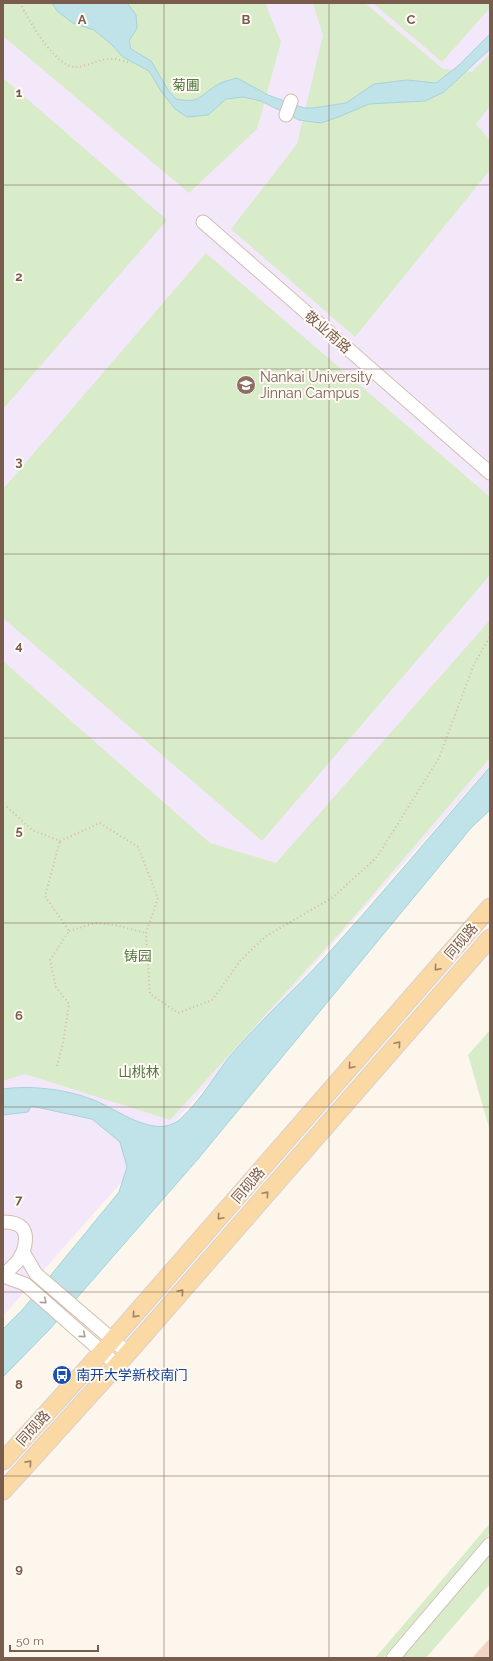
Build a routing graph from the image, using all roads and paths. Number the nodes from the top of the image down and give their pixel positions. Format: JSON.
{"nodes":[{"id":1,"x":20,"y":3,"type":"edge"},
{"id":2,"x":131,"y":63,"type":"dead end"},
{"id":3,"x":292,"y":101,"type":"dead end"},
{"id":4,"x":286,"y":116,"type":"dead end"},
{"id":5,"x":203,"y":222,"type":"dead end"},
{"id":6,"x":490,"y":473,"type":"edge"},
{"id":7,"x":490,"y":637,"type":"edge"},
{"id":8,"x":3,"y":808,"type":"edge"},
{"id":9,"x":60,"y":841,"type":"junction"},
{"id":10,"x":490,"y":907,"type":"edge"},
{"id":11,"x":69,"y":931,"type":"junction"},
{"id":12,"x":146,"y":933,"type":"junction"},
{"id":13,"x":490,"y":938,"type":"edge"},
{"id":14,"x":57,"y":1066,"type":"dead end"},
{"id":15,"x":3,"y":1222,"type":"edge"},
{"id":16,"x":23,"y":1252,"type":"junction"},
{"id":17,"x":3,"y":1276,"type":"edge"},
{"id":18,"x":108,"y":1346,"type":"junction"},
{"id":19,"x":122,"y":1359,"type":"junction"},
{"id":20,"x":3,"y":1461,"type":"edge"},
{"id":21,"x":3,"y":1492,"type":"edge"},
{"id":22,"x":490,"y":1544,"type":"edge"},
{"id":23,"x":393,"y":1658,"type":"edge"}],
"edges":[{"from":1,"to":2,"type":"path"},
{"from":3,"to":4,"type":"street"},
{"from":5,"to":6,"type":"street","name":"敬业南路"},
{"from":7,"to":12,"type":"path"},
{"from":8,"to":9,"type":"path"},
{"from":9,"to":11,"type":"path"},
{"from":9,"to":12,"type":"path"},
{"from":10,"to":18,"type":"main road","name":"同砚路","one_way":true},
{"from":11,"to":12,"type":"path"},
{"from":11,"to":14,"type":"path"},
{"from":19,"to":13,"type":"main road","name":"同砚路","one_way":true},
{"from":15,"to":16,"type":"street"},
{"from":16,"to":17,"type":"street"},
{"from":16,"to":18,"type":"street"},
{"from":17,"to":18,"type":"street","one_way":true},
{"from":18,"to":19,"type":"street"},
{"from":18,"to":20,"type":"main road","name":"同砚路"},
{"from":21,"to":19,"type":"main road","name":"同砚路","one_way":true},
{"from":22,"to":23,"type":"street"}]}
